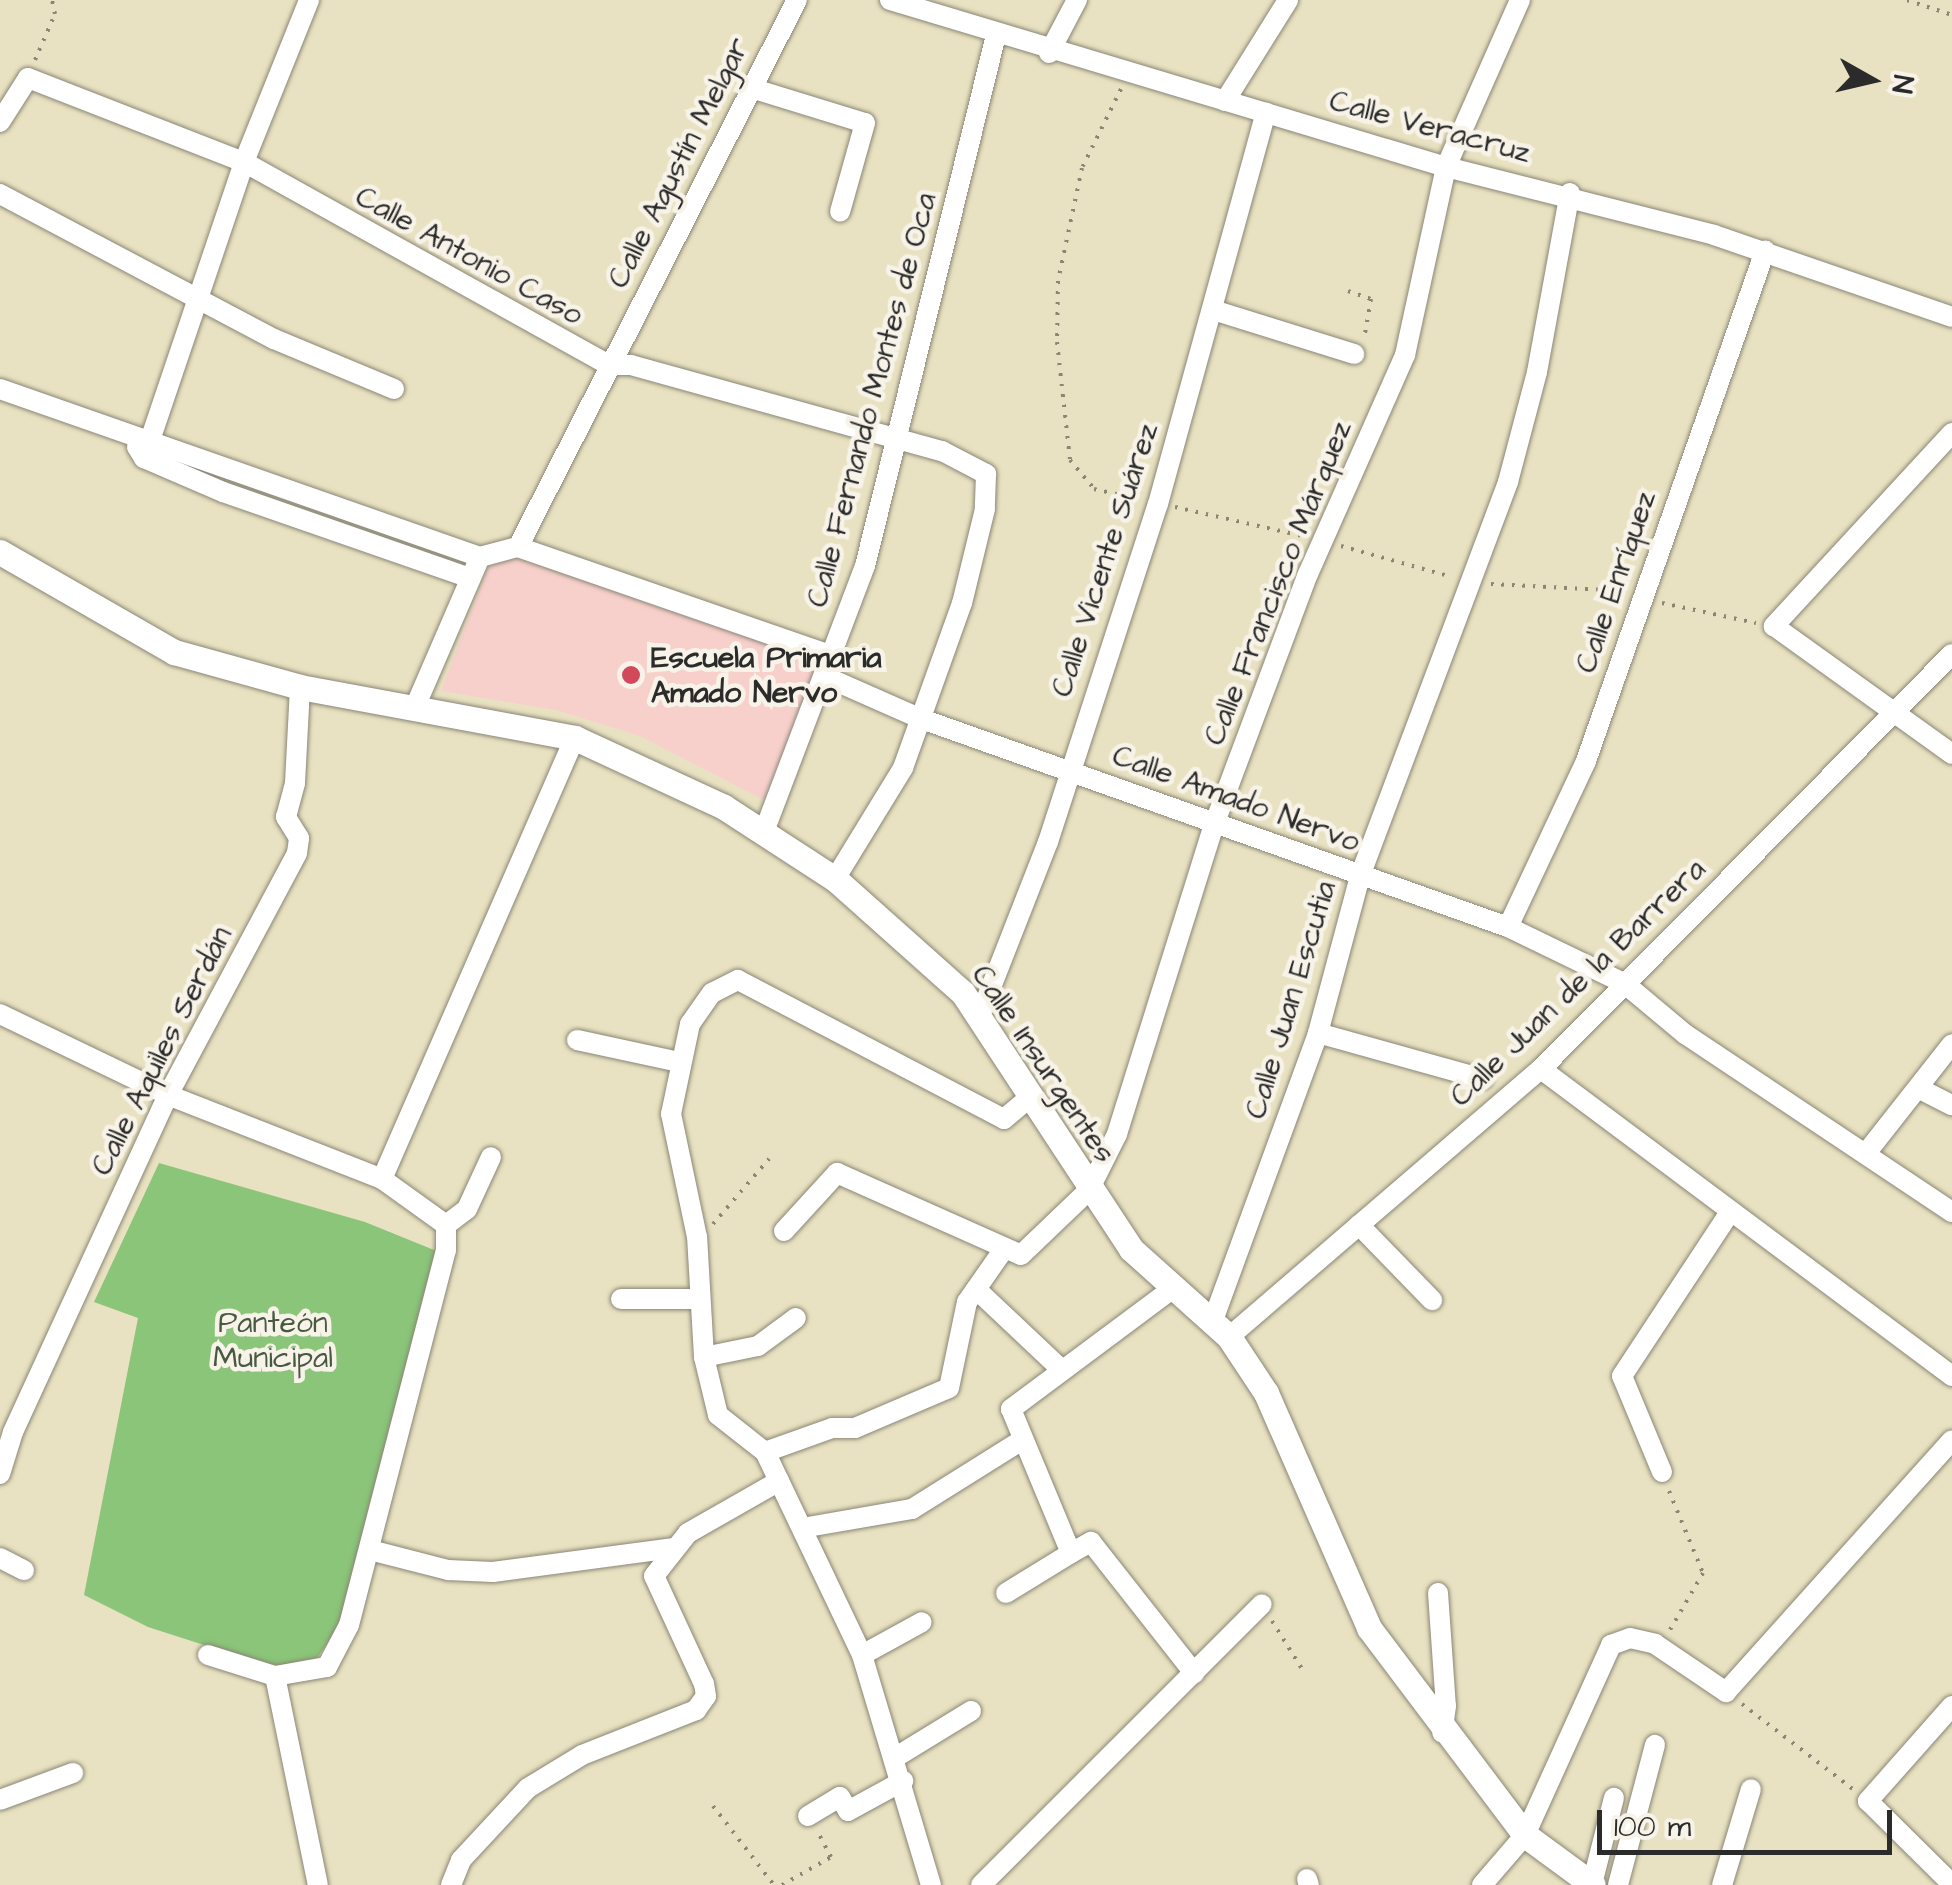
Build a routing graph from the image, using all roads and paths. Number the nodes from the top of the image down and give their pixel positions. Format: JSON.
{"nodes":[{"id":1,"x":52,"y":0,"type":"edge"},
{"id":2,"x":310,"y":0,"type":"edge"},
{"id":3,"x":797,"y":0,"type":"edge"},
{"id":4,"x":890,"y":0,"type":"edge"},
{"id":5,"x":1077,"y":0,"type":"edge"},
{"id":6,"x":1288,"y":0,"type":"edge"},
{"id":7,"x":1520,"y":0,"type":"edge"},
{"id":8,"x":1907,"y":0,"type":"edge"},
{"id":9,"x":1952,"y":16,"type":"edge"},
{"id":10,"x":996,"y":35,"type":"junction"},
{"id":11,"x":1050,"y":53,"type":"junction"},
{"id":12,"x":1129,"y":76,"type":"junction"},
{"id":13,"x":28,"y":78,"type":"junction"},
{"id":14,"x":750,"y":88,"type":"junction"},
{"id":15,"x":1225,"y":101,"type":"junction"},
{"id":16,"x":1266,"y":113,"type":"junction"},
{"id":17,"x":3,"y":116,"type":"edge"},
{"id":18,"x":244,"y":162,"type":"junction"},
{"id":19,"x":1446,"y":167,"type":"junction"},
{"id":20,"x":1570,"y":193,"type":"junction"},
{"id":21,"x":0,"y":194,"type":"edge"},
{"id":22,"x":840,"y":212,"type":"dead end"},
{"id":23,"x":1765,"y":252,"type":"junction"},
{"id":24,"x":1348,"y":291,"type":"dead end"},
{"id":25,"x":199,"y":298,"type":"junction"},
{"id":26,"x":1212,"y":310,"type":"junction"},
{"id":27,"x":1952,"y":317,"type":"edge"},
{"id":28,"x":1354,"y":354,"type":"joint"},
{"id":29,"x":608,"y":365,"type":"junction"},
{"id":30,"x":394,"y":389,"type":"dead end"},
{"id":31,"x":0,"y":390,"type":"edge"},
{"id":32,"x":1952,"y":433,"type":"edge"},
{"id":33,"x":130,"y":438,"type":"junction"},
{"id":34,"x":152,"y":438,"type":"junction"},
{"id":35,"x":898,"y":440,"type":"junction"},
{"id":36,"x":144,"y":458,"type":"junction"},
{"id":37,"x":1158,"y":504,"type":"junction"},
{"id":38,"x":302,"y":509,"type":"junction"},
{"id":39,"x":1323,"y":541,"type":"junction"},
{"id":40,"x":518,"y":547,"type":"junction"},
{"id":41,"x":0,"y":552,"type":"edge"},
{"id":42,"x":480,"y":556,"type":"junction"},
{"id":43,"x":470,"y":578,"type":"junction"},
{"id":44,"x":1467,"y":582,"type":"junction"},
{"id":45,"x":1641,"y":598,"type":"junction"},
{"id":46,"x":1774,"y":626,"type":"junction"},
{"id":47,"x":1952,"y":654,"type":"edge"},
{"id":48,"x":833,"y":656,"type":"junction"},
{"id":49,"x":826,"y":678,"type":"junction"},
{"id":50,"x":300,"y":688,"type":"junction"},
{"id":51,"x":416,"y":706,"type":"junction"},
{"id":52,"x":1897,"y":709,"type":"junction"},
{"id":53,"x":918,"y":718,"type":"junction"},
{"id":54,"x":574,"y":738,"type":"junction"},
{"id":55,"x":1952,"y":754,"type":"edge"},
{"id":56,"x":1067,"y":769,"type":"junction"},
{"id":57,"x":1214,"y":825,"type":"junction"},
{"id":58,"x":765,"y":829,"type":"junction"},
{"id":59,"x":1360,"y":876,"type":"junction"},
{"id":60,"x":835,"y":879,"type":"junction"},
{"id":61,"x":1508,"y":927,"type":"junction"},
{"id":62,"x":1624,"y":983,"type":"junction"},
{"id":63,"x":0,"y":1014,"type":"edge"},
{"id":64,"x":978,"y":1018,"type":"junction"},
{"id":65,"x":1318,"y":1034,"type":"junction"},
{"id":66,"x":576,"y":1040,"type":"dead end"},
{"id":67,"x":1952,"y":1044,"type":"edge"},
{"id":68,"x":679,"y":1062,"type":"junction"},
{"id":69,"x":1541,"y":1069,"type":"junction"},
{"id":70,"x":1483,"y":1079,"type":"dead end"},
{"id":71,"x":1918,"y":1088,"type":"junction"},
{"id":72,"x":168,"y":1095,"type":"junction"},
{"id":73,"x":1030,"y":1098,"type":"junction"},
{"id":74,"x":1952,"y":1104,"type":"edge"},
{"id":75,"x":1867,"y":1152,"type":"junction"},
{"id":76,"x":491,"y":1157,"type":"dead end"},
{"id":77,"x":769,"y":1159,"type":"dead end"},
{"id":78,"x":382,"y":1179,"type":"junction"},
{"id":79,"x":1089,"y":1190,"type":"junction"},
{"id":80,"x":1730,"y":1212,"type":"junction"},
{"id":81,"x":1952,"y":1212,"type":"edge"},
{"id":82,"x":446,"y":1224,"type":"junction"},
{"id":83,"x":1359,"y":1225,"type":"junction"},
{"id":84,"x":784,"y":1232,"type":"dead end"},
{"id":85,"x":697,"y":1238,"type":"junction"},
{"id":86,"x":1004,"y":1250,"type":"junction"},
{"id":87,"x":976,"y":1289,"type":"junction"},
{"id":88,"x":1172,"y":1289,"type":"junction"},
{"id":89,"x":621,"y":1299,"type":"dead end"},
{"id":90,"x":700,"y":1299,"type":"junction"},
{"id":91,"x":1432,"y":1300,"type":"dead end"},
{"id":92,"x":796,"y":1318,"type":"dead end"},
{"id":93,"x":1220,"y":1330,"type":"junction"},
{"id":94,"x":704,"y":1358,"type":"junction"},
{"id":95,"x":1062,"y":1370,"type":"junction"},
{"id":96,"x":1952,"y":1376,"type":"edge"},
{"id":97,"x":1022,"y":1440,"type":"junction"},
{"id":98,"x":1952,"y":1440,"type":"edge"},
{"id":99,"x":4,"y":1452,"type":"edge"},
{"id":100,"x":765,"y":1452,"type":"junction"},
{"id":101,"x":1662,"y":1472,"type":"joint"},
{"id":102,"x":780,"y":1481,"type":"junction"},
{"id":103,"x":802,"y":1528,"type":"junction"},
{"id":104,"x":674,"y":1548,"type":"junction"},
{"id":105,"x":370,"y":1550,"type":"junction"},
{"id":106,"x":1071,"y":1553,"type":"junction"},
{"id":107,"x":0,"y":1558,"type":"edge"},
{"id":108,"x":24,"y":1570,"type":"dead end"},
{"id":109,"x":1006,"y":1593,"type":"dead end"},
{"id":110,"x":1438,"y":1594,"type":"dead end"},
{"id":111,"x":1262,"y":1604,"type":"joint"},
{"id":112,"x":922,"y":1622,"type":"dead end"},
{"id":113,"x":1655,"y":1644,"type":"junction"},
{"id":114,"x":208,"y":1655,"type":"dead end"},
{"id":115,"x":862,"y":1655,"type":"junction"},
{"id":116,"x":1304,"y":1672,"type":"dead end"},
{"id":117,"x":1194,"y":1674,"type":"junction"},
{"id":118,"x":275,"y":1676,"type":"junction"},
{"id":119,"x":1726,"y":1692,"type":"junction"},
{"id":120,"x":1952,"y":1706,"type":"edge"},
{"id":121,"x":970,"y":1710,"type":"dead end"},
{"id":122,"x":1442,"y":1732,"type":"junction"},
{"id":123,"x":1655,"y":1746,"type":"dead end"},
{"id":124,"x":896,"y":1757,"type":"junction"},
{"id":125,"x":72,"y":1773,"type":"dead end"},
{"id":126,"x":903,"y":1782,"type":"junction"},
{"id":127,"x":1752,"y":1789,"type":"dead end"},
{"id":128,"x":1614,"y":1798,"type":"dead end"},
{"id":129,"x":0,"y":1800,"type":"edge"},
{"id":130,"x":1868,"y":1800,"type":"junction"},
{"id":131,"x":712,"y":1806,"type":"dead end"},
{"id":132,"x":808,"y":1816,"type":"joint"},
{"id":133,"x":1525,"y":1836,"type":"junction"},
{"id":134,"x":1593,"y":1884,"type":"edge"},
{"id":135,"x":1952,"y":1884,"type":"edge"},
{"id":136,"x":318,"y":1885,"type":"edge"},
{"id":137,"x":450,"y":1885,"type":"edge"},
{"id":138,"x":778,"y":1885,"type":"edge"},
{"id":139,"x":932,"y":1885,"type":"edge"},
{"id":140,"x":981,"y":1885,"type":"edge"},
{"id":141,"x":1482,"y":1885,"type":"edge"},
{"id":142,"x":1618,"y":1885,"type":"edge"},
{"id":143,"x":1722,"y":1885,"type":"edge"}],
"edges":[{"from":1,"to":13,"type":"path"},
{"from":2,"to":18,"type":"street"},
{"from":3,"to":14,"type":"street","name":"Calle Agustín Melgar"},
{"from":4,"to":10,"type":"street","name":"Calle Veracruz"},
{"from":5,"to":11,"type":"street"},
{"from":6,"to":15,"type":"street"},
{"from":7,"to":19,"type":"street","name":"Calle Francisco Márquez"},
{"from":8,"to":9,"type":"path"},
{"from":10,"to":11,"type":"street","name":"Calle Veracruz"},
{"from":10,"to":35,"type":"street","name":"Calle Fernando Montes de Oca"},
{"from":11,"to":12,"type":"street","name":"Calle Veracruz"},
{"from":12,"to":15,"type":"street","name":"Calle Veracruz"},
{"from":12,"to":37,"type":"path"},
{"from":13,"to":17,"type":"street"},
{"from":13,"to":18,"type":"street","name":"Calle Antonio Caso"},
{"from":14,"to":22,"type":"street"},
{"from":14,"to":29,"type":"street","name":"Calle Agustín Melgar"},
{"from":15,"to":16,"type":"street","name":"Calle Veracruz"},
{"from":16,"to":19,"type":"street","name":"Calle Veracruz"},
{"from":16,"to":26,"type":"street","name":"Calle Vicente Suárez"},
{"from":18,"to":25,"type":"street"},
{"from":18,"to":29,"type":"street","name":"Calle Antonio Caso"},
{"from":19,"to":20,"type":"street","name":"Calle Veracruz"},
{"from":19,"to":39,"type":"street","name":"Calle Francisco Márquez"},
{"from":20,"to":23,"type":"street","name":"Calle Veracruz"},
{"from":20,"to":44,"type":"street","name":"Calle Juan Escutia"},
{"from":21,"to":25,"type":"street"},
{"from":23,"to":27,"type":"street","name":"Calle Veracruz"},
{"from":23,"to":45,"type":"street","name":"Calle Enríquez"},
{"from":24,"to":28,"type":"path"},
{"from":25,"to":30,"type":"street"},
{"from":25,"to":34,"type":"street"},
{"from":26,"to":28,"type":"street"},
{"from":26,"to":37,"type":"street","name":"Calle Vicente Suárez"},
{"from":29,"to":35,"type":"street","name":"Calle Antonio Caso"},
{"from":29,"to":40,"type":"street","name":"Calle Agustín Melgar"},
{"from":31,"to":33,"type":"street"},
{"from":32,"to":46,"type":"street"},
{"from":33,"to":34,"type":"street"},
{"from":33,"to":36,"type":"street"},
{"from":34,"to":36,"type":"street"},
{"from":34,"to":38,"type":"street"},
{"from":35,"to":48,"type":"street","name":"Calle Fernando Montes de Oca"},
{"from":35,"to":53,"type":"street","name":"Calle Antonio Caso"},
{"from":36,"to":38,"type":"street"},
{"from":37,"to":39,"type":"path"},
{"from":37,"to":56,"type":"street","name":"Calle Vicente Suárez"},
{"from":38,"to":42,"type":"street"},
{"from":38,"to":43,"type":"street"},
{"from":39,"to":44,"type":"path"},
{"from":39,"to":57,"type":"street","name":"Calle Francisco Márquez"},
{"from":40,"to":42,"type":"street"},
{"from":40,"to":48,"type":"street"},
{"from":41,"to":50,"type":"main road","name":"Calle Insurgentes"},
{"from":42,"to":43,"type":"street"},
{"from":43,"to":51,"type":"street"},
{"from":44,"to":45,"type":"path"},
{"from":44,"to":59,"type":"street","name":"Calle Juan Escutia"},
{"from":45,"to":46,"type":"path"},
{"from":45,"to":61,"type":"street","name":"Calle Enríquez"},
{"from":46,"to":52,"type":"street"},
{"from":47,"to":52,"type":"street","name":"Calle Juan de la Barrera"},
{"from":48,"to":49,"type":"street","name":"Calle Fernando Montes de Oca"},
{"from":49,"to":53,"type":"street","name":"Calle Amado Nervo"},
{"from":49,"to":58,"type":"street","name":"Calle Fernando Montes de Oca"},
{"from":50,"to":51,"type":"main road","name":"Calle Insurgentes"},
{"from":50,"to":72,"type":"street","name":"Calle Aquiles Serdán"},
{"from":51,"to":54,"type":"main road","name":"Calle Insurgentes"},
{"from":52,"to":55,"type":"street"},
{"from":52,"to":62,"type":"street","name":"Calle Juan de la Barrera"},
{"from":53,"to":56,"type":"street","name":"Calle Amado Nervo"},
{"from":53,"to":60,"type":"street"},
{"from":54,"to":58,"type":"main road","name":"Calle Insurgentes"},
{"from":54,"to":78,"type":"street"},
{"from":56,"to":57,"type":"street","name":"Calle Amado Nervo"},
{"from":56,"to":64,"type":"street","name":"Calle Vicente Suárez"},
{"from":57,"to":59,"type":"street","name":"Calle Amado Nervo"},
{"from":57,"to":79,"type":"street","name":"Calle Francisco Márquez"},
{"from":58,"to":60,"type":"main road","name":"Calle Insurgentes"},
{"from":59,"to":61,"type":"street","name":"Calle Amado Nervo"},
{"from":59,"to":65,"type":"street","name":"Calle Juan Escutia"},
{"from":60,"to":64,"type":"main road","name":"Calle Insurgentes"},
{"from":61,"to":62,"type":"street","name":"Calle Amado Nervo"},
{"from":62,"to":69,"type":"street","name":"Calle Juan de la Barrera"},
{"from":62,"to":75,"type":"street","name":"Calle Amado Nervo"},
{"from":63,"to":72,"type":"street"},
{"from":64,"to":73,"type":"main road","name":"Calle Insurgentes"},
{"from":65,"to":70,"type":"street"},
{"from":65,"to":93,"type":"street","name":"Calle Juan Escutia"},
{"from":66,"to":68,"type":"street"},
{"from":67,"to":71,"type":"street"},
{"from":68,"to":73,"type":"street"},
{"from":68,"to":85,"type":"street"},
{"from":69,"to":80,"type":"street"},
{"from":69,"to":83,"type":"street","name":"Calle Juan de la Barrera"},
{"from":71,"to":74,"type":"street"},
{"from":71,"to":75,"type":"street"},
{"from":72,"to":78,"type":"street"},
{"from":72,"to":99,"type":"street","name":"Calle Aquiles Serdán"},
{"from":73,"to":79,"type":"main road","name":"Calle Insurgentes"},
{"from":75,"to":81,"type":"street","name":"Calle Amado Nervo"},
{"from":76,"to":82,"type":"street"},
{"from":77,"to":85,"type":"path"},
{"from":78,"to":82,"type":"street"},
{"from":79,"to":86,"type":"street","name":"Calle Francisco Márquez"},
{"from":79,"to":88,"type":"main road","name":"Calle Insurgentes"},
{"from":80,"to":96,"type":"street"},
{"from":80,"to":101,"type":"street"},
{"from":82,"to":105,"type":"street"},
{"from":83,"to":91,"type":"street"},
{"from":83,"to":93,"type":"street","name":"Calle Juan de la Barrera"},
{"from":84,"to":86,"type":"street"},
{"from":85,"to":90,"type":"street"},
{"from":86,"to":87,"type":"street"},
{"from":87,"to":95,"type":"street"},
{"from":87,"to":100,"type":"street"},
{"from":88,"to":93,"type":"main road","name":"Calle Insurgentes"},
{"from":88,"to":95,"type":"street"},
{"from":89,"to":90,"type":"street"},
{"from":90,"to":94,"type":"street"},
{"from":92,"to":94,"type":"street"},
{"from":93,"to":122,"type":"main road","name":"Calle Insurgentes"},
{"from":94,"to":100,"type":"street"},
{"from":95,"to":97,"type":"street"},
{"from":97,"to":103,"type":"street"},
{"from":97,"to":106,"type":"street"},
{"from":98,"to":119,"type":"street"},
{"from":100,"to":102,"type":"street"},
{"from":101,"to":113,"type":"path"},
{"from":102,"to":103,"type":"street"},
{"from":102,"to":104,"type":"street"},
{"from":103,"to":115,"type":"street"},
{"from":104,"to":105,"type":"street"},
{"from":104,"to":137,"type":"street"},
{"from":105,"to":118,"type":"street"},
{"from":106,"to":109,"type":"street"},
{"from":106,"to":117,"type":"street"},
{"from":107,"to":108,"type":"street"},
{"from":110,"to":122,"type":"street"},
{"from":111,"to":116,"type":"path"},
{"from":111,"to":117,"type":"street"},
{"from":112,"to":115,"type":"street"},
{"from":113,"to":119,"type":"street"},
{"from":113,"to":133,"type":"street"},
{"from":114,"to":118,"type":"street"},
{"from":115,"to":124,"type":"street"},
{"from":117,"to":140,"type":"street"},
{"from":118,"to":136,"type":"street"},
{"from":119,"to":130,"type":"path"},
{"from":120,"to":130,"type":"street"},
{"from":121,"to":124,"type":"street"},
{"from":122,"to":133,"type":"main road","name":"Calle Insurgentes"},
{"from":123,"to":142,"type":"street"},
{"from":124,"to":126,"type":"street"},
{"from":125,"to":129,"type":"street"},
{"from":126,"to":132,"type":"street"},
{"from":126,"to":139,"type":"street"},
{"from":127,"to":143,"type":"street"},
{"from":128,"to":134,"type":"street"},
{"from":130,"to":135,"type":"street"},
{"from":131,"to":138,"type":"path"},
{"from":132,"to":138,"type":"path"},
{"from":133,"to":134,"type":"main road","name":"Calle Insurgentes"},
{"from":133,"to":141,"type":"street"}]}
